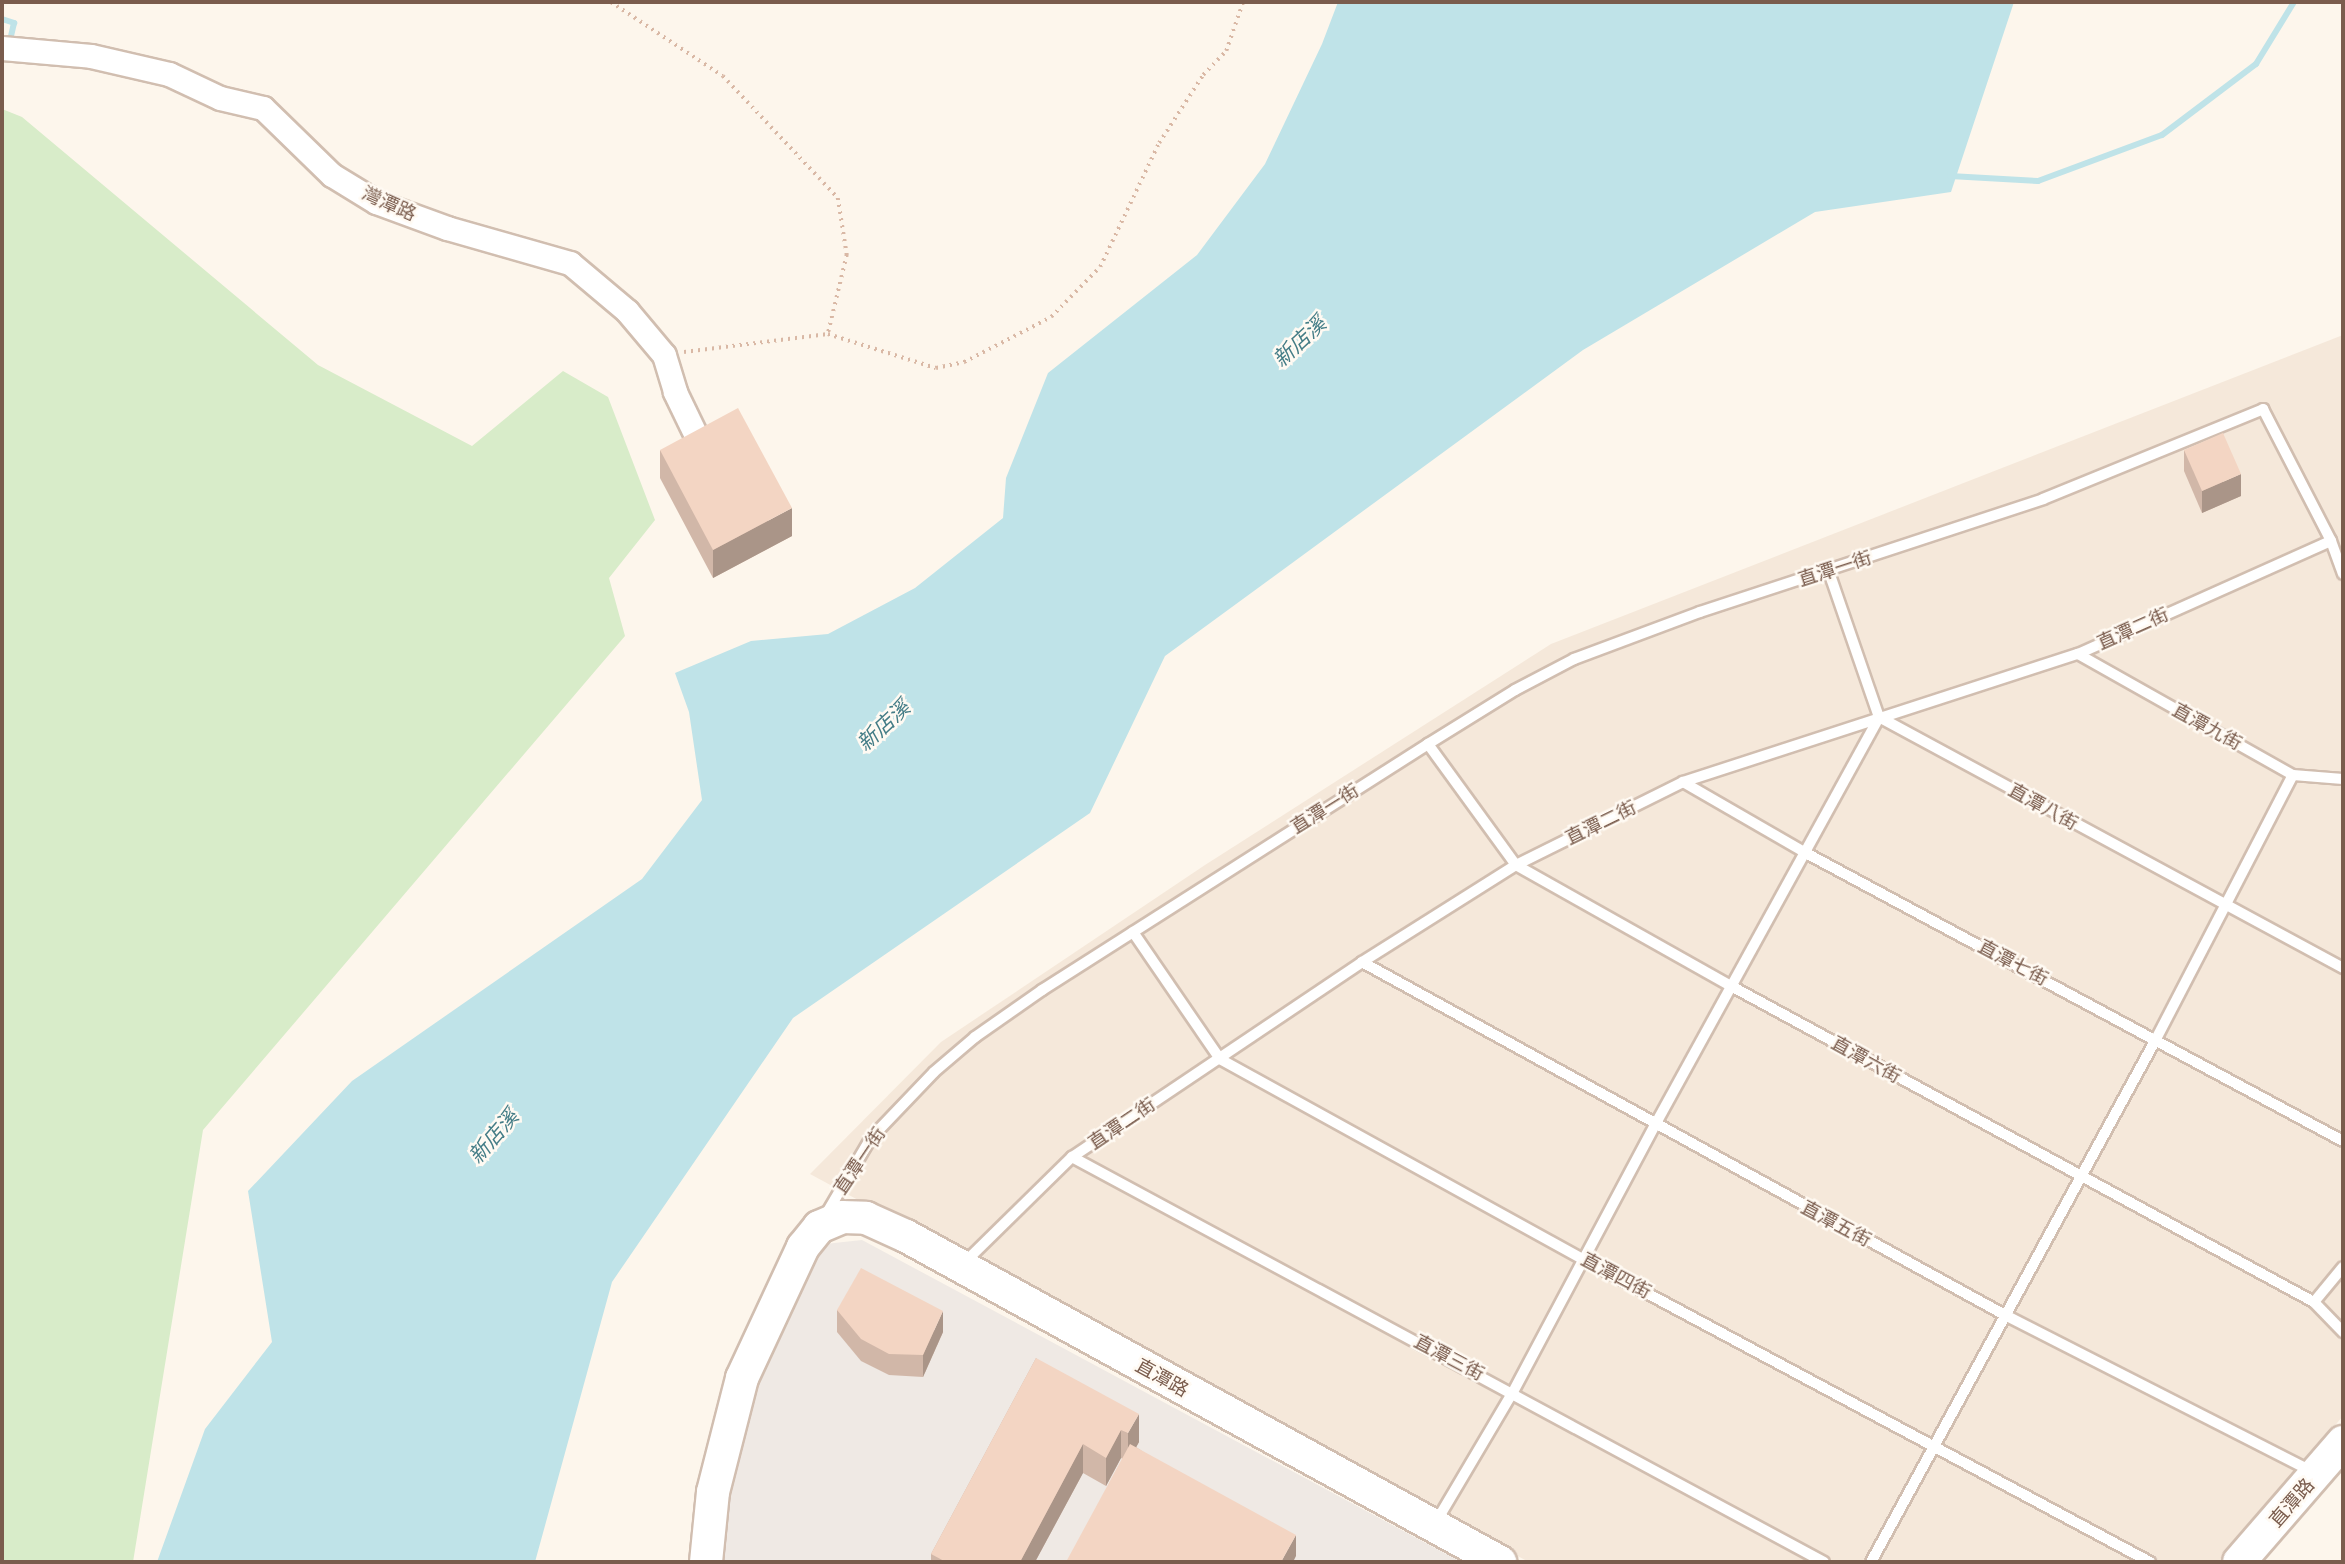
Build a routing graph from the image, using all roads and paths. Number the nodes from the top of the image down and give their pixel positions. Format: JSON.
{"nodes":[{"id":1,"x":611,"y":2,"type":"edge"},
{"id":2,"x":1242,"y":2,"type":"edge"},
{"id":3,"x":2,"y":48,"type":"edge"},
{"id":4,"x":828,"y":334,"type":"junction"},
{"id":5,"x":664,"y":355,"type":"junction"},
{"id":6,"x":705,"y":454,"type":"edge"},
{"id":7,"x":2330,"y":541,"type":"junction"},
{"id":8,"x":1829,"y":572,"type":"junction"},
{"id":9,"x":2343,"y":575,"type":"edge"},
{"id":10,"x":2078,"y":654,"type":"junction"},
{"id":11,"x":1879,"y":717,"type":"junction"},
{"id":12,"x":1428,"y":744,"type":"junction"},
{"id":13,"x":2292,"y":775,"type":"junction"},
{"id":14,"x":2343,"y":779,"type":"edge"},
{"id":15,"x":1683,"y":782,"type":"junction"},
{"id":16,"x":1804,"y":852,"type":"junction"},
{"id":17,"x":1516,"y":865,"type":"junction"},
{"id":18,"x":2226,"y":906,"type":"junction"},
{"id":19,"x":1133,"y":932,"type":"junction"},
{"id":20,"x":1362,"y":962,"type":"junction"},
{"id":21,"x":2343,"y":968,"type":"edge"},
{"id":22,"x":1731,"y":986,"type":"junction"},
{"id":23,"x":2156,"y":1039,"type":"junction"},
{"id":24,"x":1220,"y":1059,"type":"junction"},
{"id":25,"x":1655,"y":1125,"type":"junction"},
{"id":26,"x":2343,"y":1141,"type":"edge"},
{"id":27,"x":1072,"y":1157,"type":"junction"},
{"id":28,"x":2082,"y":1177,"type":"junction"},
{"id":29,"x":819,"y":1227,"type":"junction"},
{"id":30,"x":1583,"y":1259,"type":"junction"},
{"id":31,"x":961,"y":1266,"type":"junction"},
{"id":32,"x":2343,"y":1267,"type":"edge"},
{"id":33,"x":2314,"y":1302,"type":"junction"},
{"id":34,"x":2005,"y":1315,"type":"junction"},
{"id":35,"x":2343,"y":1332,"type":"edge"},
{"id":36,"x":1513,"y":1392,"type":"junction"},
{"id":37,"x":2343,"y":1442,"type":"edge"},
{"id":38,"x":1934,"y":1448,"type":"junction"},
{"id":39,"x":2317,"y":1474,"type":"junction"},
{"id":40,"x":1433,"y":1528,"type":"junction"},
{"id":41,"x":706,"y":1562,"type":"edge"},
{"id":42,"x":1500,"y":1562,"type":"edge"},
{"id":43,"x":1824,"y":1562,"type":"edge"},
{"id":44,"x":1871,"y":1562,"type":"edge"},
{"id":45,"x":2150,"y":1562,"type":"edge"},
{"id":46,"x":2239,"y":1562,"type":"edge"}],
"edges":[{"from":1,"to":4,"type":"path"},
{"from":2,"to":4,"type":"path"},
{"from":3,"to":5,"type":"street","name":"灣潭路"},
{"from":4,"to":5,"type":"path"},
{"from":5,"to":6,"type":"street","name":"灣潭路"},
{"from":7,"to":8,"type":"lane","name":"直潭一街"},
{"from":7,"to":9,"type":"lane"},
{"from":7,"to":10,"type":"lane","name":"直潭二街"},
{"from":8,"to":11,"type":"lane"},
{"from":8,"to":12,"type":"lane","name":"直潭一街"},
{"from":10,"to":11,"type":"lane","name":"直潭二街"},
{"from":10,"to":13,"type":"lane","name":"直潭九街"},
{"from":11,"to":15,"type":"lane","name":"直潭二街"},
{"from":11,"to":16,"type":"lane"},
{"from":11,"to":18,"type":"lane","name":"直潭八街"},
{"from":12,"to":17,"type":"lane","name":"直潭六街"},
{"from":12,"to":19,"type":"lane","name":"直潭一街"},
{"from":13,"to":14,"type":"lane","name":"直潭九街"},
{"from":13,"to":18,"type":"lane"},
{"from":15,"to":16,"type":"lane","name":"直潭七街"},
{"from":15,"to":17,"type":"lane","name":"直潭二街"},
{"from":16,"to":22,"type":"lane"},
{"from":16,"to":23,"type":"lane","name":"直潭七街"},
{"from":17,"to":20,"type":"lane","name":"直潭二街"},
{"from":17,"to":22,"type":"lane","name":"直潭六街"},
{"from":18,"to":21,"type":"lane","name":"直潭八街"},
{"from":18,"to":23,"type":"lane"},
{"from":19,"to":24,"type":"lane","name":"直潭四街"},
{"from":19,"to":29,"type":"lane","name":"直潭一街"},
{"from":20,"to":24,"type":"lane","name":"直潭二街"},
{"from":20,"to":25,"type":"lane","name":"直潭五街"},
{"from":22,"to":25,"type":"lane"},
{"from":22,"to":28,"type":"lane","name":"直潭六街"},
{"from":23,"to":26,"type":"lane","name":"直潭七街"},
{"from":23,"to":28,"type":"lane"},
{"from":24,"to":27,"type":"lane","name":"直潭二街"},
{"from":24,"to":30,"type":"lane","name":"直潭四街"},
{"from":25,"to":30,"type":"lane"},
{"from":25,"to":34,"type":"lane","name":"直潭五街"},
{"from":27,"to":31,"type":"lane","name":"直潭二街"},
{"from":27,"to":36,"type":"lane","name":"直潭三街"},
{"from":28,"to":33,"type":"lane","name":"直潭六街"},
{"from":28,"to":34,"type":"lane"},
{"from":29,"to":31,"type":"street","name":"直潭路"},
{"from":29,"to":41,"type":"street","name":"直潭一街"},
{"from":30,"to":36,"type":"lane"},
{"from":30,"to":38,"type":"lane","name":"直潭四街"},
{"from":31,"to":40,"type":"street","name":"直潭路"},
{"from":32,"to":33,"type":"lane"},
{"from":33,"to":35,"type":"lane","name":"直潭六街"},
{"from":34,"to":38,"type":"lane"},
{"from":34,"to":39,"type":"lane","name":"直潭五街"},
{"from":36,"to":40,"type":"lane"},
{"from":36,"to":43,"type":"lane","name":"直潭三街"},
{"from":37,"to":39,"type":"street","name":"直潭路"},
{"from":38,"to":44,"type":"lane"},
{"from":38,"to":45,"type":"lane","name":"直潭四街"},
{"from":39,"to":46,"type":"street","name":"直潭路"},
{"from":40,"to":42,"type":"street","name":"直潭路"}]}
